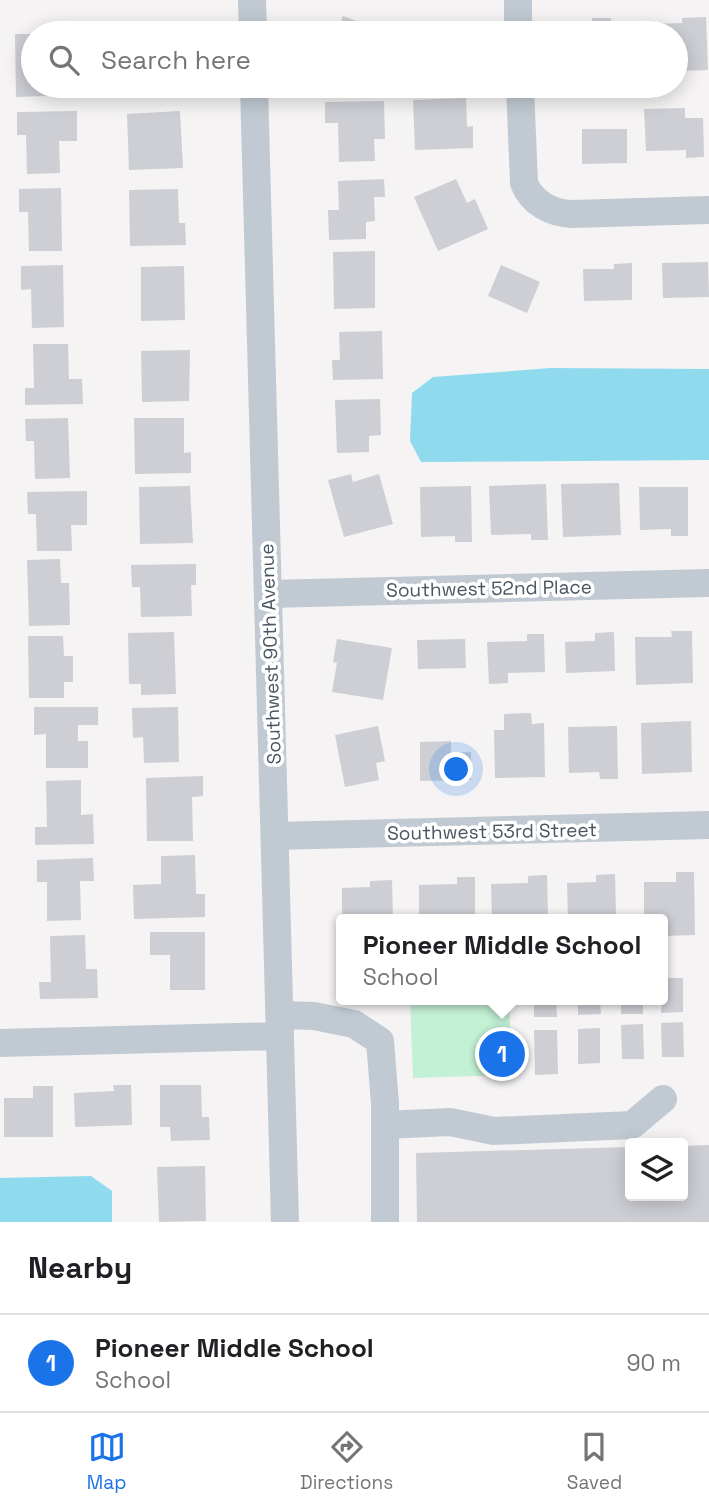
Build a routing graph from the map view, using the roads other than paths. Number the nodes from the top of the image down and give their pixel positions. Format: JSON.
{"nodes":[{"id":1,"x":252,"y":0,"type":"edge"},
{"id":2,"x":518,"y":0,"type":"edge"},
{"id":3,"x":253,"y":21,"type":"edge"},
{"id":4,"x":518,"y":21,"type":"edge"},
{"id":5,"x":254,"y":98,"type":"edge"},
{"id":6,"x":520,"y":98,"type":"edge"},
{"id":7,"x":709,"y":211,"type":"edge"},
{"id":8,"x":709,"y":583,"type":"edge"},
{"id":9,"x":269,"y":594,"type":"junction"},
{"id":10,"x":709,"y":825,"type":"edge"},
{"id":11,"x":275,"y":836,"type":"junction"},
{"id":12,"x":280,"y":1026,"type":"junction"},
{"id":13,"x":0,"y":1043,"type":"edge"},
{"id":14,"x":663,"y":1099,"type":"dead end"},
{"id":15,"x":385,"y":1125,"type":"junction"},
{"id":16,"x":285,"y":1222,"type":"edge"},
{"id":17,"x":385,"y":1222,"type":"edge"}],
"edges":[{"from":1,"to":3,"type":"street"},
{"from":2,"to":4,"type":"street"},
{"from":5,"to":9,"type":"street","name":"Southwest 90th Avenue"},
{"from":6,"to":7,"type":"street"},
{"from":8,"to":9,"type":"street","name":"Southwest 52nd Place"},
{"from":9,"to":11,"type":"street","name":"Southwest 90th Avenue"},
{"from":10,"to":11,"type":"street","name":"Southwest 53rd Street"},
{"from":11,"to":12,"type":"street","name":"Southwest 90th Avenue"},
{"from":12,"to":13,"type":"street"},
{"from":12,"to":15,"type":"street"},
{"from":12,"to":16,"type":"street","name":"Southwest 90th Avenue"},
{"from":14,"to":15,"type":"street"},
{"from":15,"to":17,"type":"street"}]}
